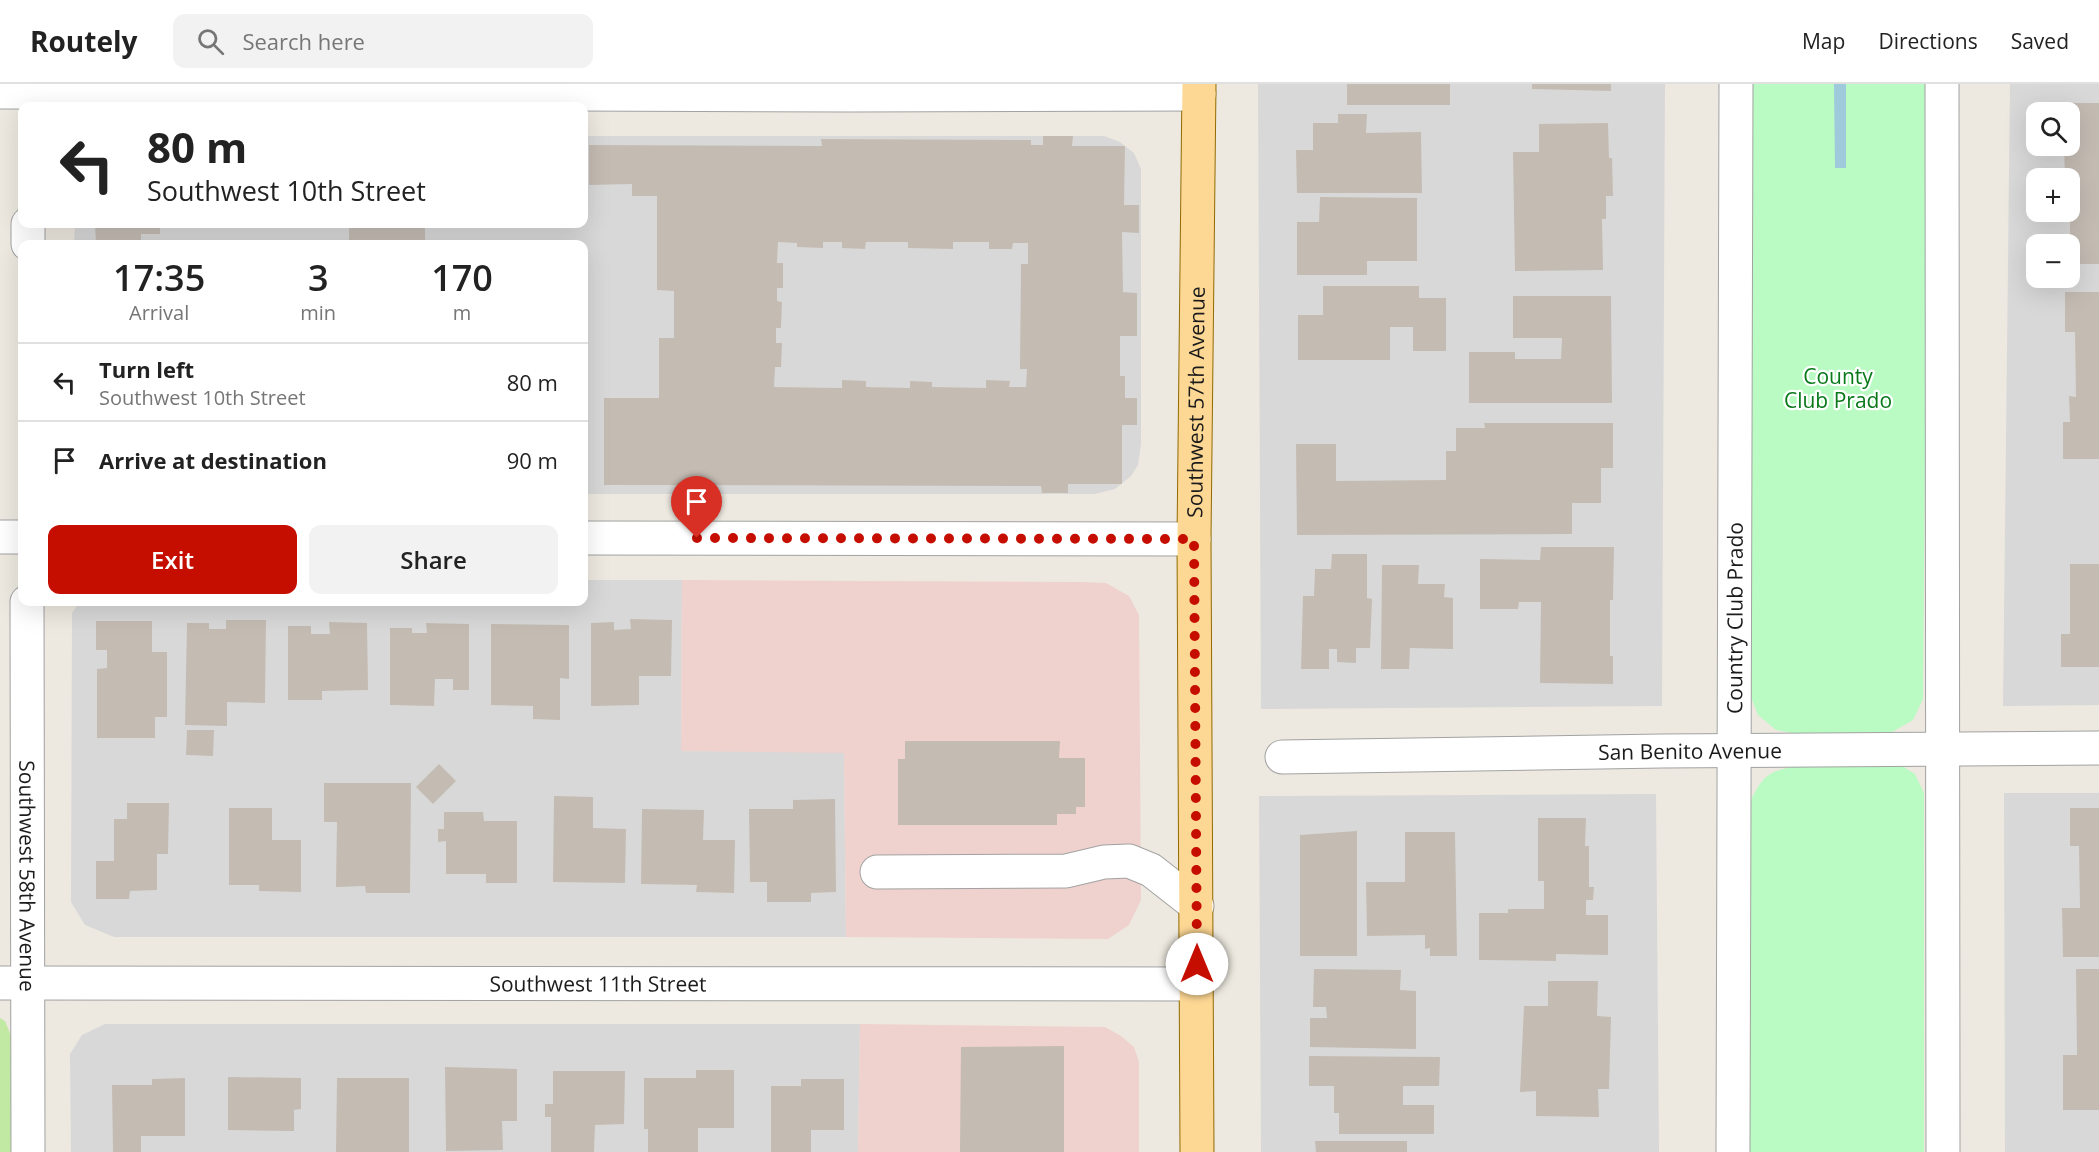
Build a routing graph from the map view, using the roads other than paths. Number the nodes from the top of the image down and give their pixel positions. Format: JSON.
{"nodes":[{"id":1,"x":1736,"y":84,"type":"edge"},
{"id":2,"x":1942,"y":84,"type":"edge"},
{"id":3,"x":1199,"y":89,"type":"edge"},
{"id":4,"x":21,"y":94,"type":"edge"},
{"id":5,"x":0,"y":537,"type":"edge"},
{"id":6,"x":18,"y":537,"type":"edge"},
{"id":7,"x":588,"y":538,"type":"edge"},
{"id":8,"x":1194,"y":539,"type":"junction"},
{"id":9,"x":27,"y":606,"type":"edge"},
{"id":10,"x":1942,"y":748,"type":"junction"},
{"id":11,"x":2099,"y":748,"type":"edge"},
{"id":12,"x":1733,"y":751,"type":"junction"},
{"id":13,"x":1282,"y":757,"type":"dead end"},
{"id":14,"x":878,"y":872,"type":"dead end"},
{"id":15,"x":1197,"y":906,"type":"junction"},
{"id":16,"x":14,"y":983,"type":"edge"},
{"id":17,"x":1196,"y":984,"type":"junction"},
{"id":18,"x":28,"y":1152,"type":"edge"},
{"id":19,"x":1197,"y":1152,"type":"edge"},
{"id":20,"x":1733,"y":1152,"type":"edge"},
{"id":21,"x":1942,"y":1152,"type":"edge"}],
"edges":[{"from":1,"to":12,"type":"street","name":"Country Club Prado"},
{"from":2,"to":10,"type":"street"},
{"from":3,"to":4,"type":"street"},
{"from":3,"to":8,"type":"main road","name":"Southwest 57th Avenue"},
{"from":5,"to":6,"type":"street"},
{"from":7,"to":8,"type":"street"},
{"from":8,"to":15,"type":"main road","name":"Southwest 57th Avenue"},
{"from":9,"to":16,"type":"street","name":"Southwest 58th Avenue"},
{"from":10,"to":11,"type":"street","name":"San Benito Avenue"},
{"from":10,"to":12,"type":"street","name":"San Benito Avenue"},
{"from":10,"to":21,"type":"street"},
{"from":12,"to":13,"type":"street","name":"San Benito Avenue"},
{"from":12,"to":20,"type":"street","name":"Country Club Prado"},
{"from":14,"to":15,"type":"street"},
{"from":15,"to":17,"type":"main road","name":"Southwest 57th Avenue"},
{"from":16,"to":17,"type":"street","name":"Southwest 11th Street"},
{"from":16,"to":18,"type":"street","name":"Southwest 58th Avenue"},
{"from":17,"to":19,"type":"main road","name":"Southwest 57th Avenue"}]}
